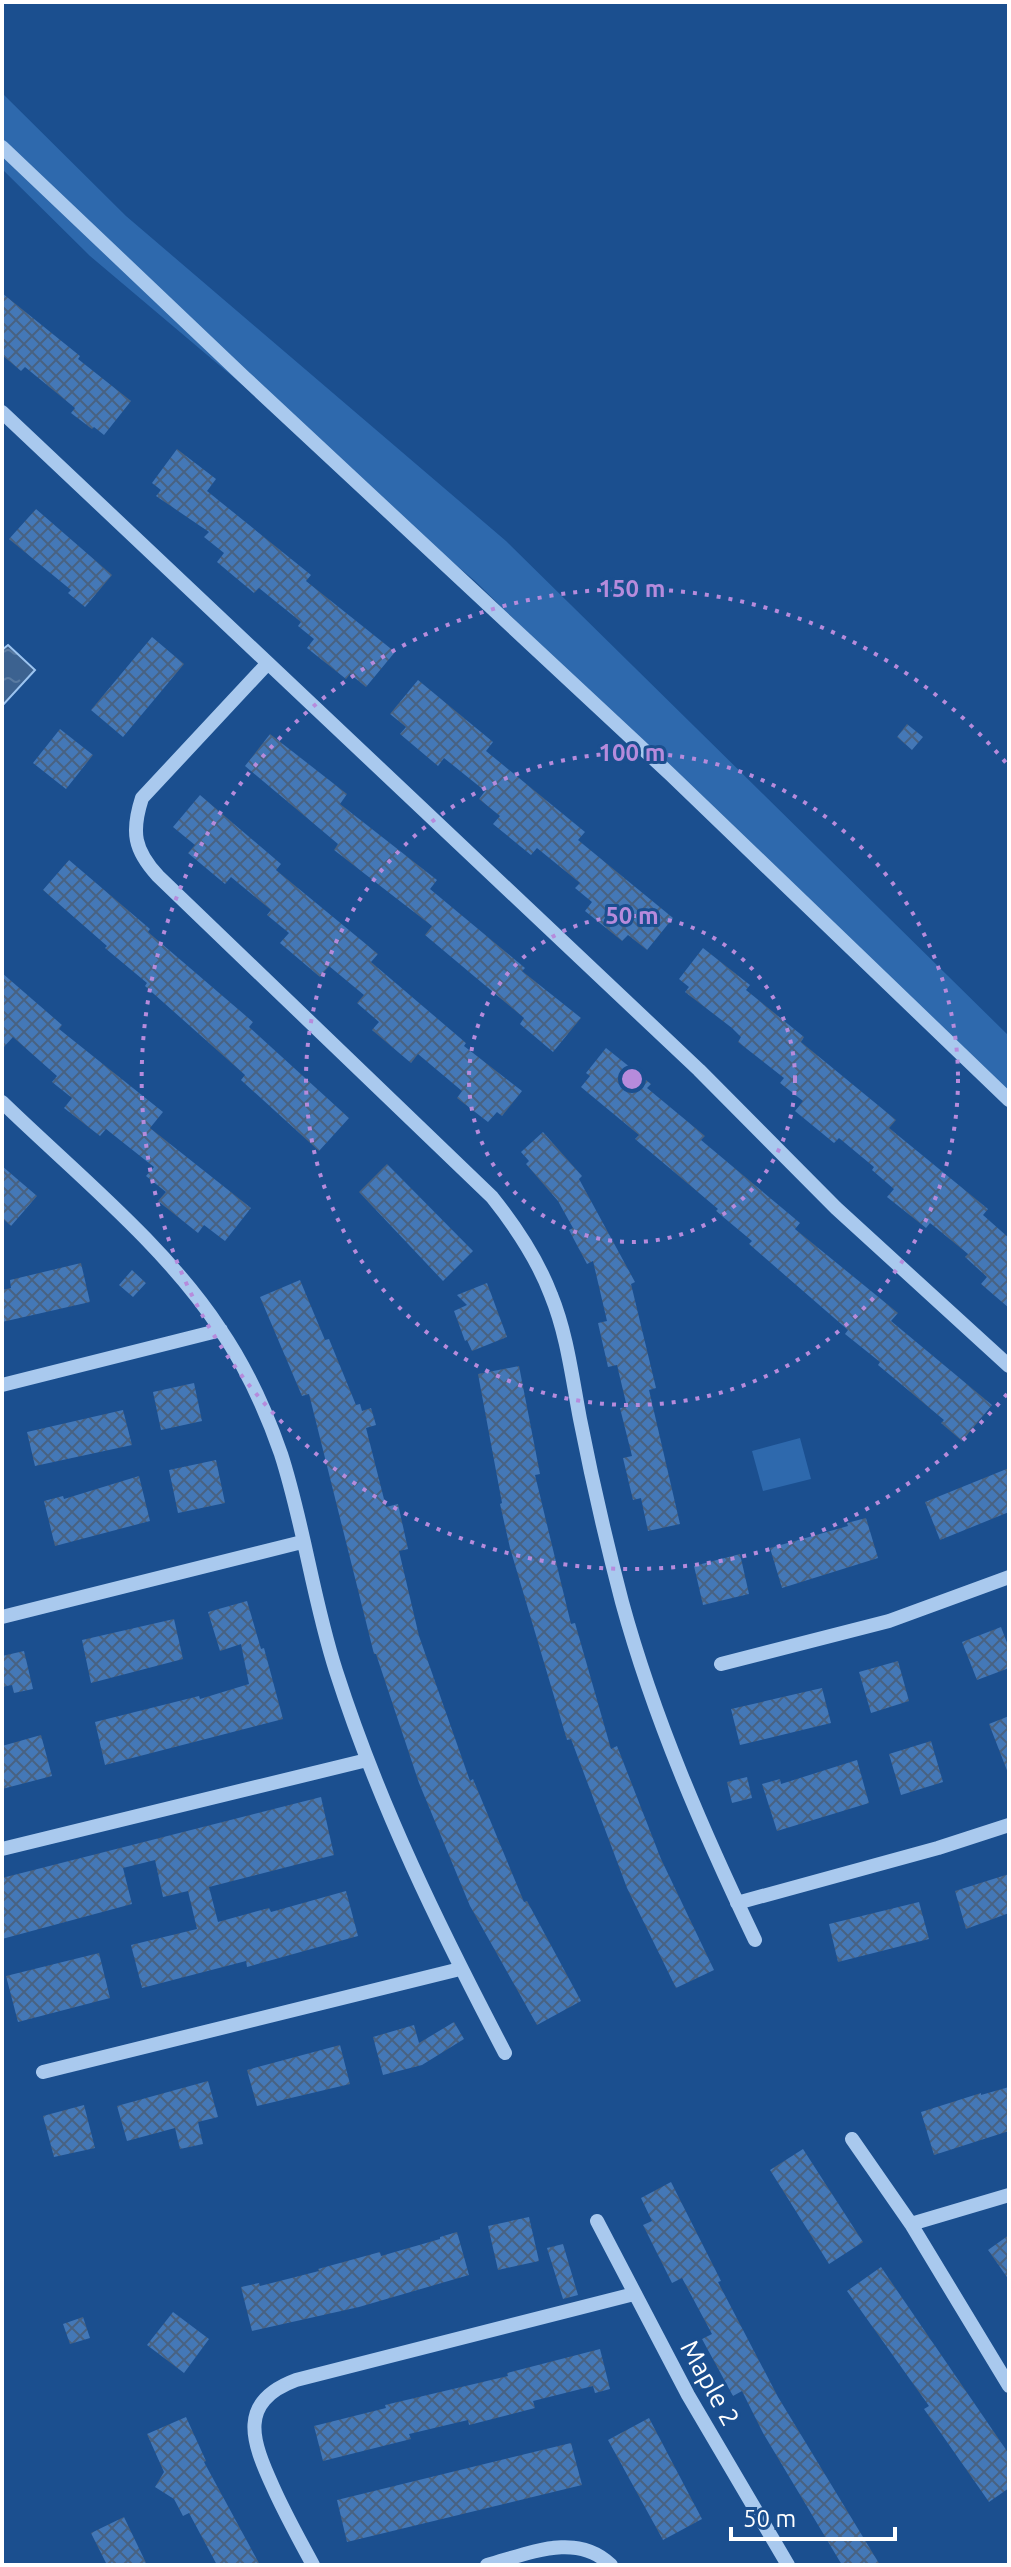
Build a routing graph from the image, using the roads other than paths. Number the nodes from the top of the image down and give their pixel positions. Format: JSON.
{"nodes":[{"id":1,"x":2,"y":147,"type":"edge"},
{"id":2,"x":2,"y":412,"type":"edge"},
{"id":3,"x":268,"y":663,"type":"junction"},
{"id":4,"x":1009,"y":1100,"type":"edge"},
{"id":5,"x":2,"y":1102,"type":"edge"},
{"id":6,"x":221,"y":1330,"type":"junction"},
{"id":7,"x":1009,"y":1366,"type":"edge"},
{"id":8,"x":2,"y":1385,"type":"edge"},
{"id":9,"x":302,"y":1542,"type":"junction"},
{"id":10,"x":1009,"y":1577,"type":"edge"},
{"id":11,"x":2,"y":1617,"type":"edge"},
{"id":12,"x":721,"y":1664,"type":"dead end"},
{"id":13,"x":367,"y":1760,"type":"junction"},
{"id":14,"x":1009,"y":1825,"type":"edge"},
{"id":15,"x":2,"y":1849,"type":"edge"},
{"id":16,"x":737,"y":1903,"type":"junction"},
{"id":17,"x":755,"y":1940,"type":"dead end"},
{"id":18,"x":460,"y":1969,"type":"junction"},
{"id":19,"x":505,"y":2053,"type":"dead end"},
{"id":20,"x":43,"y":2072,"type":"dead end"},
{"id":21,"x":852,"y":2139,"type":"dead end"},
{"id":22,"x":1009,"y":2195,"type":"edge"},
{"id":23,"x":597,"y":2221,"type":"dead end"},
{"id":24,"x":911,"y":2224,"type":"junction"},
{"id":25,"x":634,"y":2294,"type":"junction"},
{"id":26,"x":1009,"y":2386,"type":"edge"},
{"id":27,"x":313,"y":2565,"type":"edge"},
{"id":28,"x":487,"y":2565,"type":"edge"},
{"id":29,"x":611,"y":2565,"type":"edge"},
{"id":30,"x":788,"y":2565,"type":"edge"}],
"edges":[{"from":1,"to":4,"type":"street"},
{"from":2,"to":3,"type":"street"},
{"from":3,"to":7,"type":"street"},
{"from":3,"to":16,"type":"street"},
{"from":5,"to":6,"type":"street"},
{"from":6,"to":8,"type":"street"},
{"from":6,"to":9,"type":"street"},
{"from":9,"to":11,"type":"street"},
{"from":9,"to":13,"type":"street"},
{"from":10,"to":12,"type":"street"},
{"from":13,"to":15,"type":"street"},
{"from":13,"to":18,"type":"street"},
{"from":14,"to":16,"type":"street"},
{"from":16,"to":17,"type":"street"},
{"from":18,"to":19,"type":"street"},
{"from":18,"to":20,"type":"street"},
{"from":21,"to":24,"type":"street"},
{"from":22,"to":24,"type":"street"},
{"from":23,"to":25,"type":"street","name":"Maple 2"},
{"from":24,"to":26,"type":"street"},
{"from":25,"to":27,"type":"street"},
{"from":25,"to":30,"type":"street","name":"Maple 2"},
{"from":28,"to":29,"type":"street"}]}
